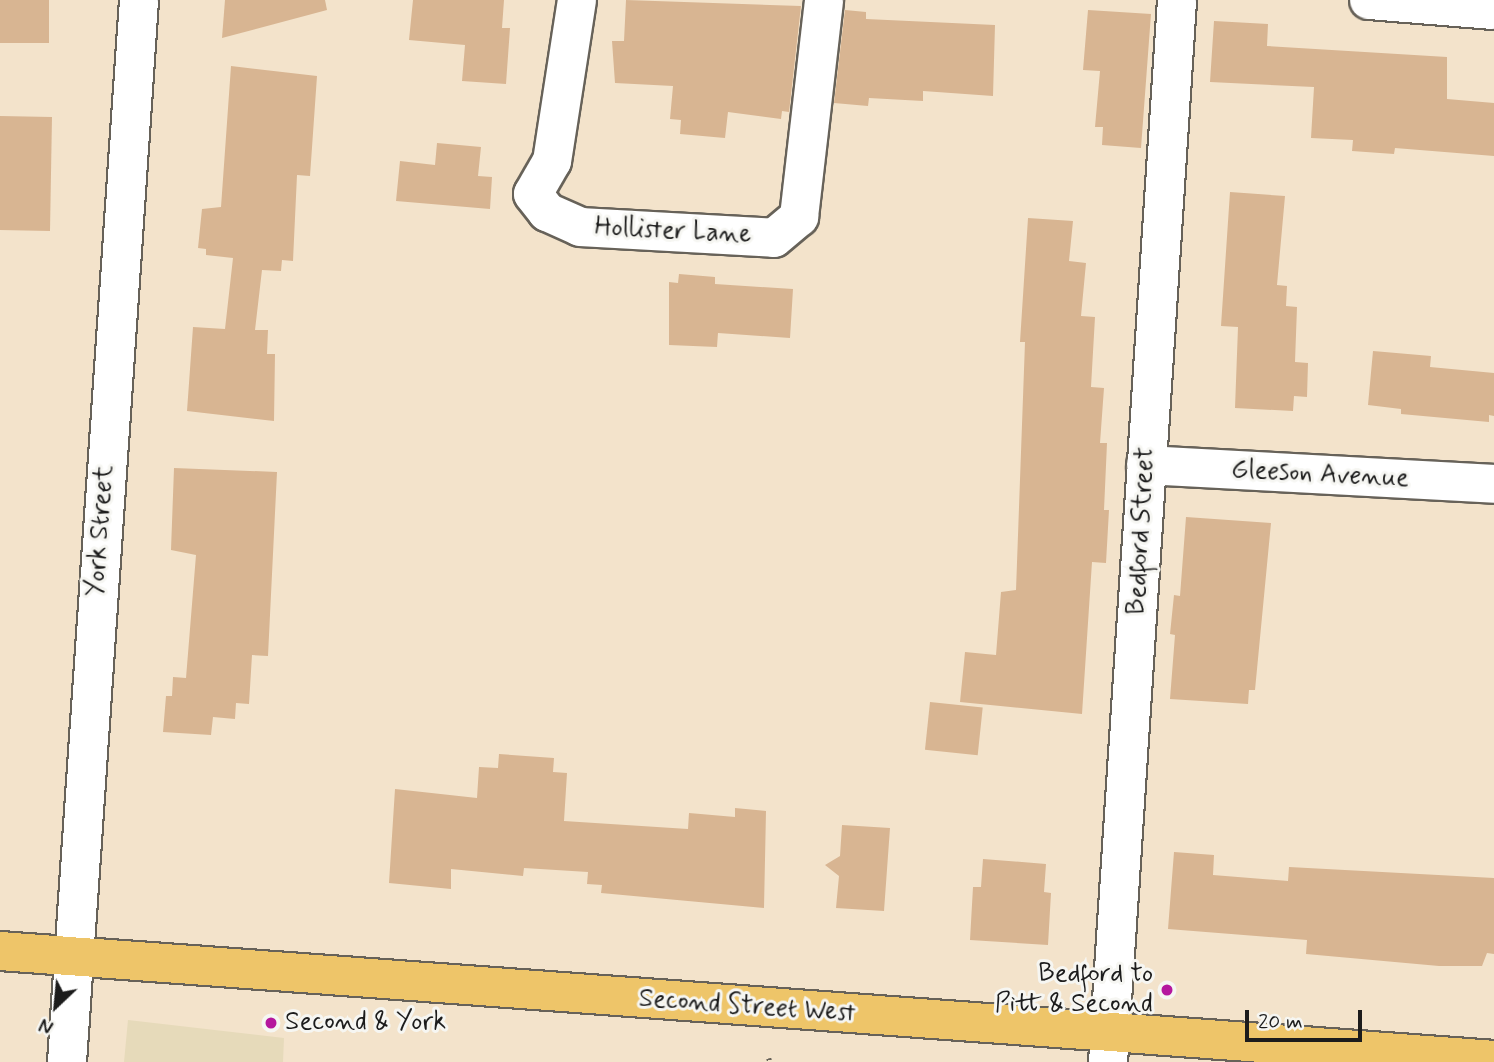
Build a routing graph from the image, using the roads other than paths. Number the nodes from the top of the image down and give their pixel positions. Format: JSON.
{"nodes":[{"id":1,"x":139,"y":0,"type":"edge"},
{"id":2,"x":577,"y":0,"type":"edge"},
{"id":3,"x":824,"y":0,"type":"edge"},
{"id":4,"x":1177,"y":0,"type":"edge"},
{"id":5,"x":1369,"y":0,"type":"edge"},
{"id":6,"x":1494,"y":10,"type":"edge"},
{"id":7,"x":1146,"y":465,"type":"junction"},
{"id":8,"x":1494,"y":484,"type":"edge"},
{"id":9,"x":0,"y":951,"type":"edge"},
{"id":10,"x":73,"y":956,"type":"junction"},
{"id":11,"x":1109,"y":1048,"type":"edge"},
{"id":12,"x":1494,"y":1060,"type":"edge"},
{"id":13,"x":67,"y":1062,"type":"edge"}],
"edges":[{"from":1,"to":10,"type":"street","name":"York Street"},
{"from":2,"to":3,"type":"street","name":"Hollister Lane"},
{"from":4,"to":7,"type":"street","name":"Bedford Street"},
{"from":5,"to":6,"type":"street"},
{"from":7,"to":8,"type":"street","name":"Gleeson Avenue"},
{"from":7,"to":11,"type":"street","name":"Bedford Street"},
{"from":9,"to":10,"type":"main road","name":"Second Street West"},
{"from":10,"to":11,"type":"main road","name":"Second Street West"},
{"from":10,"to":13,"type":"street","name":"York Street"},
{"from":11,"to":12,"type":"main road","name":"Second Street West"}]}
